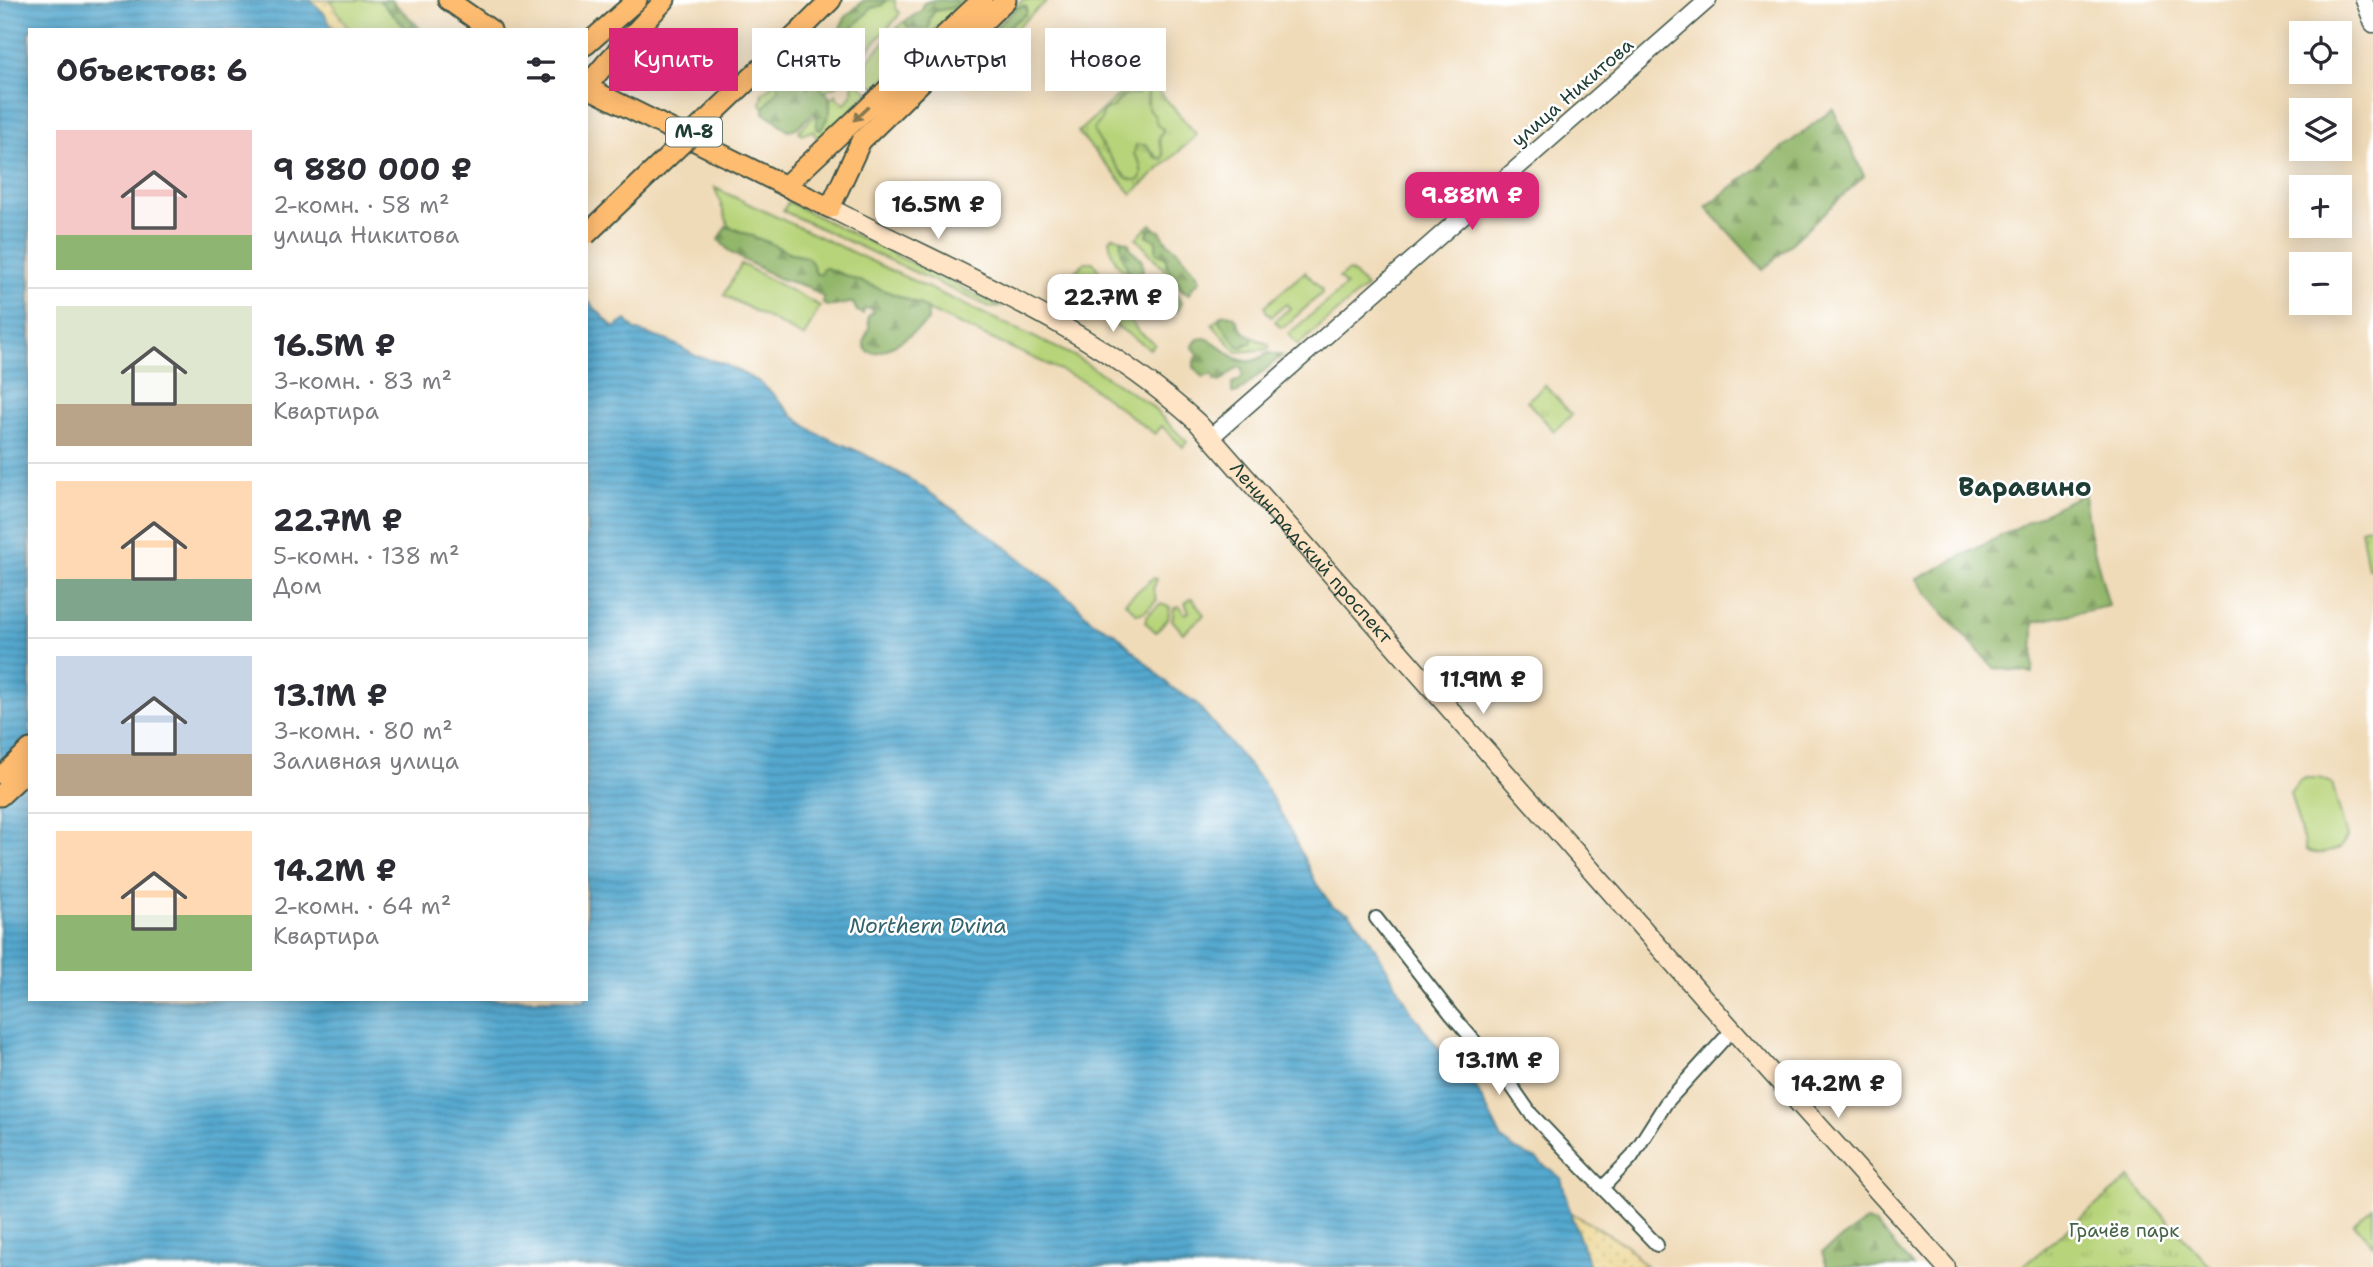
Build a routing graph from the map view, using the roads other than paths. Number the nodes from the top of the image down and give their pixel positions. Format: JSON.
{"nodes":[{"id":1,"x":448,"y":0,"type":"edge"},
{"id":2,"x":637,"y":0,"type":"edge"},
{"id":3,"x":665,"y":0,"type":"edge"},
{"id":4,"x":812,"y":0,"type":"edge"},
{"id":5,"x":831,"y":0,"type":"edge"},
{"id":6,"x":982,"y":0,"type":"edge"},
{"id":7,"x":1006,"y":0,"type":"edge"},
{"id":8,"x":1708,"y":0,"type":"edge"},
{"id":9,"x":2364,"y":0,"type":"edge"},
{"id":10,"x":799,"y":22,"type":"junction"},
{"id":11,"x":2373,"y":24,"type":"edge"},
{"id":12,"x":488,"y":28,"type":"edge"},
{"id":13,"x":588,"y":43,"type":"edge"},
{"id":14,"x":588,"y":85,"type":"edge"},
{"id":15,"x":588,"y":88,"type":"edge"},
{"id":16,"x":785,"y":186,"type":"junction"},
{"id":17,"x":830,"y":208,"type":"junction"},
{"id":18,"x":588,"y":214,"type":"edge"},
{"id":19,"x":588,"y":233,"type":"edge"},
{"id":20,"x":1211,"y":437,"type":"junction"},
{"id":21,"x":28,"y":751,"type":"edge"},
{"id":22,"x":28,"y":770,"type":"edge"},
{"id":23,"x":0,"y":778,"type":"edge"},
{"id":24,"x":0,"y":796,"type":"edge"},
{"id":25,"x":1376,"y":918,"type":"dead end"},
{"id":26,"x":1734,"y":1028,"type":"junction"},
{"id":27,"x":1602,"y":1188,"type":"junction"},
{"id":28,"x":1657,"y":1245,"type":"dead end"},
{"id":29,"x":1946,"y":1267,"type":"edge"}],
"edges":[{"from":1,"to":12,"type":"main road"},
{"from":2,"to":13,"type":"main road"},
{"from":3,"to":14,"type":"main road"},
{"from":4,"to":10,"type":"main road","number":"М-8"},
{"from":5,"to":10,"type":"main road","number":"М-8"},
{"from":6,"to":16,"type":"main road","one_way":true},
{"from":7,"to":17,"type":"main road"},
{"from":8,"to":20,"type":"street","name":"улица Никитова"},
{"from":9,"to":11,"type":"street"},
{"from":10,"to":18,"type":"main road","number":"М-8"},
{"from":10,"to":19,"type":"main road","number":"М-8","bridge":true},
{"from":15,"to":16,"type":"main road","name":"Ленинградский проспект"},
{"from":16,"to":17,"type":"main road","name":"Ленинградский проспект"},
{"from":17,"to":20,"type":"main road","name":"Ленинградский проспект"},
{"from":20,"to":26,"type":"main road","name":"Ленинградский проспект"},
{"from":21,"to":23,"type":"main road"},
{"from":22,"to":24,"type":"main road"},
{"from":25,"to":27,"type":"street"},
{"from":26,"to":27,"type":"street"},
{"from":26,"to":29,"type":"main road","name":"Ленинградский проспект"},
{"from":27,"to":28,"type":"street"}]}
